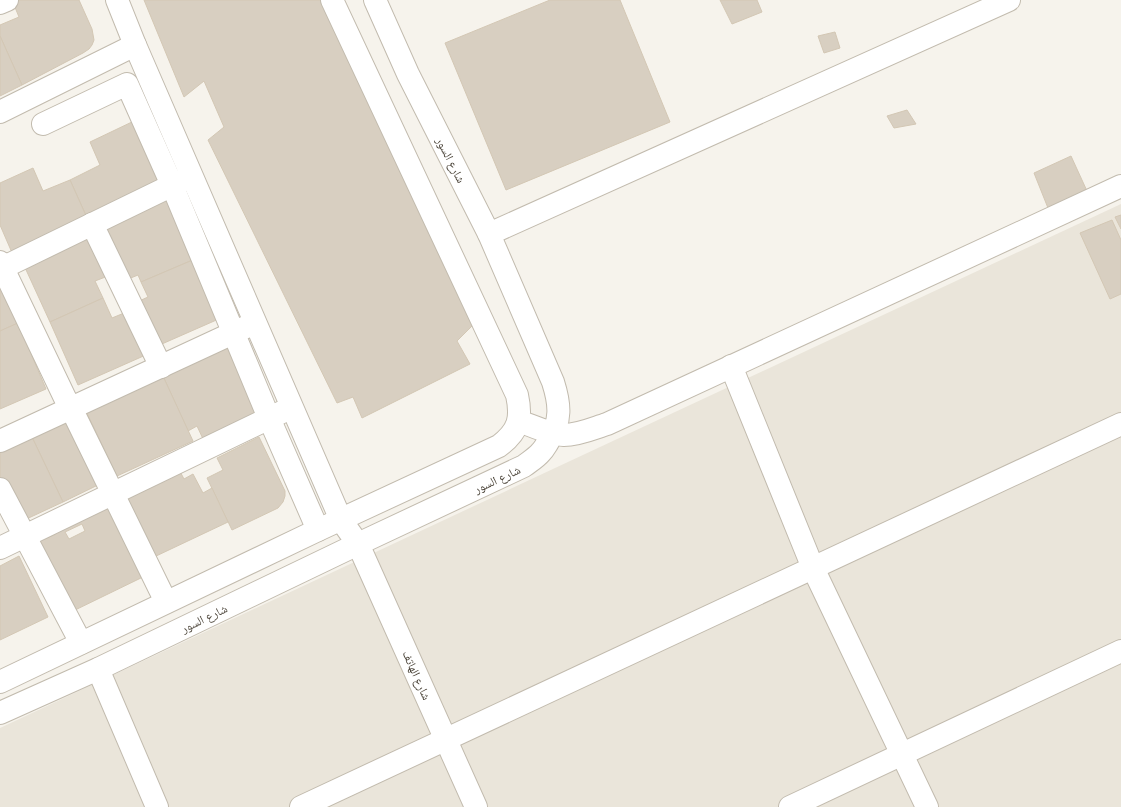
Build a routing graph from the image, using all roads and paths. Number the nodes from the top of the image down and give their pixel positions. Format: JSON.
{"nodes":[{"id":1,"x":8,"y":0,"type":"edge"},
{"id":2,"x":117,"y":0,"type":"edge"},
{"id":3,"x":332,"y":0,"type":"edge"},
{"id":4,"x":375,"y":0,"type":"edge"},
{"id":5,"x":1009,"y":0,"type":"edge"},
{"id":6,"x":0,"y":4,"type":"edge"},
{"id":7,"x":135,"y":45,"type":"junction"},
{"id":8,"x":0,"y":112,"type":"edge"},
{"id":9,"x":43,"y":124,"type":"dead end"},
{"id":10,"x":182,"y":180,"type":"junction"},
{"id":11,"x":1121,"y":186,"type":"edge"},
{"id":12,"x":92,"y":224,"type":"junction"},
{"id":13,"x":489,"y":234,"type":"junction"},
{"id":14,"x":1,"y":265,"type":"edge"},
{"id":15,"x":256,"y":323,"type":"junction"},
{"id":16,"x":233,"y":333,"type":"junction"},
{"id":17,"x":731,"y":366,"type":"junction"},
{"id":18,"x":161,"y":367,"type":"junction"},
{"id":19,"x":292,"y":407,"type":"junction"},
{"id":20,"x":71,"y":408,"type":"junction"},
{"id":21,"x":269,"y":418,"type":"junction"},
{"id":22,"x":519,"y":421,"type":"junction"},
{"id":23,"x":1121,"y":424,"type":"edge"},
{"id":24,"x":554,"y":433,"type":"junction"},
{"id":25,"x":0,"y":441,"type":"edge"},
{"id":26,"x":0,"y":489,"type":"edge"},
{"id":27,"x":113,"y":493,"type":"junction"},
{"id":28,"x":341,"y":520,"type":"junction"},
{"id":29,"x":318,"y":530,"type":"junction"},
{"id":30,"x":25,"y":536,"type":"junction"},
{"id":31,"x":358,"y":544,"type":"junction"},
{"id":32,"x":0,"y":548,"type":"edge"},
{"id":33,"x":813,"y":568,"type":"junction"},
{"id":34,"x":166,"y":602,"type":"junction"},
{"id":35,"x":81,"y":643,"type":"junction"},
{"id":36,"x":1121,"y":652,"type":"edge"},
{"id":37,"x":98,"y":669,"type":"junction"},
{"id":38,"x":0,"y":682,"type":"edge"},
{"id":39,"x":0,"y":713,"type":"edge"},
{"id":40,"x":446,"y":739,"type":"junction"},
{"id":41,"x":902,"y":754,"type":"junction"},
{"id":42,"x":308,"y":806,"type":"edge"},
{"id":43,"x":157,"y":807,"type":"edge"},
{"id":44,"x":476,"y":807,"type":"edge"},
{"id":45,"x":790,"y":807,"type":"edge"},
{"id":46,"x":927,"y":807,"type":"edge"}],
"edges":[{"from":1,"to":6,"type":"street"},
{"from":2,"to":7,"type":"street"},
{"from":3,"to":22,"type":"street"},
{"from":4,"to":13,"type":"street","name":"شارع السور"},
{"from":5,"to":13,"type":"street"},
{"from":7,"to":8,"type":"street"},
{"from":7,"to":10,"type":"street"},
{"from":9,"to":10,"type":"street"},
{"from":10,"to":12,"type":"street"},
{"from":10,"to":15,"type":"street","name":"شارع الهاتف"},
{"from":10,"to":16,"type":"street"},
{"from":11,"to":17,"type":"street"},
{"from":12,"to":14,"type":"street"},
{"from":12,"to":18,"type":"street"},
{"from":13,"to":24,"type":"street","name":"شارع السور"},
{"from":14,"to":20,"type":"street"},
{"from":15,"to":16,"type":"street"},
{"from":15,"to":19,"type":"street","name":"شارع الهاتف"},
{"from":16,"to":18,"type":"street"},
{"from":16,"to":21,"type":"street"},
{"from":17,"to":24,"type":"street"},
{"from":17,"to":33,"type":"street"},
{"from":18,"to":20,"type":"street"},
{"from":19,"to":21,"type":"street"},
{"from":19,"to":28,"type":"street","name":"شارع الهاتف"},
{"from":20,"to":25,"type":"street"},
{"from":20,"to":27,"type":"street"},
{"from":21,"to":27,"type":"street"},
{"from":21,"to":29,"type":"street"},
{"from":22,"to":24,"type":"street"},
{"from":22,"to":28,"type":"street"},
{"from":23,"to":33,"type":"street"},
{"from":24,"to":31,"type":"street","name":"شارع السور"},
{"from":26,"to":30,"type":"street"},
{"from":27,"to":30,"type":"street"},
{"from":27,"to":34,"type":"street"},
{"from":28,"to":29,"type":"street"},
{"from":28,"to":31,"type":"street","name":"شارع الهاتف"},
{"from":29,"to":34,"type":"street"},
{"from":30,"to":32,"type":"street"},
{"from":30,"to":35,"type":"street"},
{"from":31,"to":37,"type":"street","name":"شارع السور"},
{"from":31,"to":40,"type":"street","name":"شارع الهاتف"},
{"from":33,"to":40,"type":"street"},
{"from":33,"to":41,"type":"street"},
{"from":34,"to":35,"type":"street"},
{"from":35,"to":38,"type":"street"},
{"from":36,"to":41,"type":"street"},
{"from":37,"to":39,"type":"street","name":"شارع السور"},
{"from":37,"to":43,"type":"street"},
{"from":40,"to":42,"type":"street"},
{"from":40,"to":44,"type":"street","name":"شارع الهاتف"},
{"from":41,"to":45,"type":"street"},
{"from":41,"to":46,"type":"street"}]}
